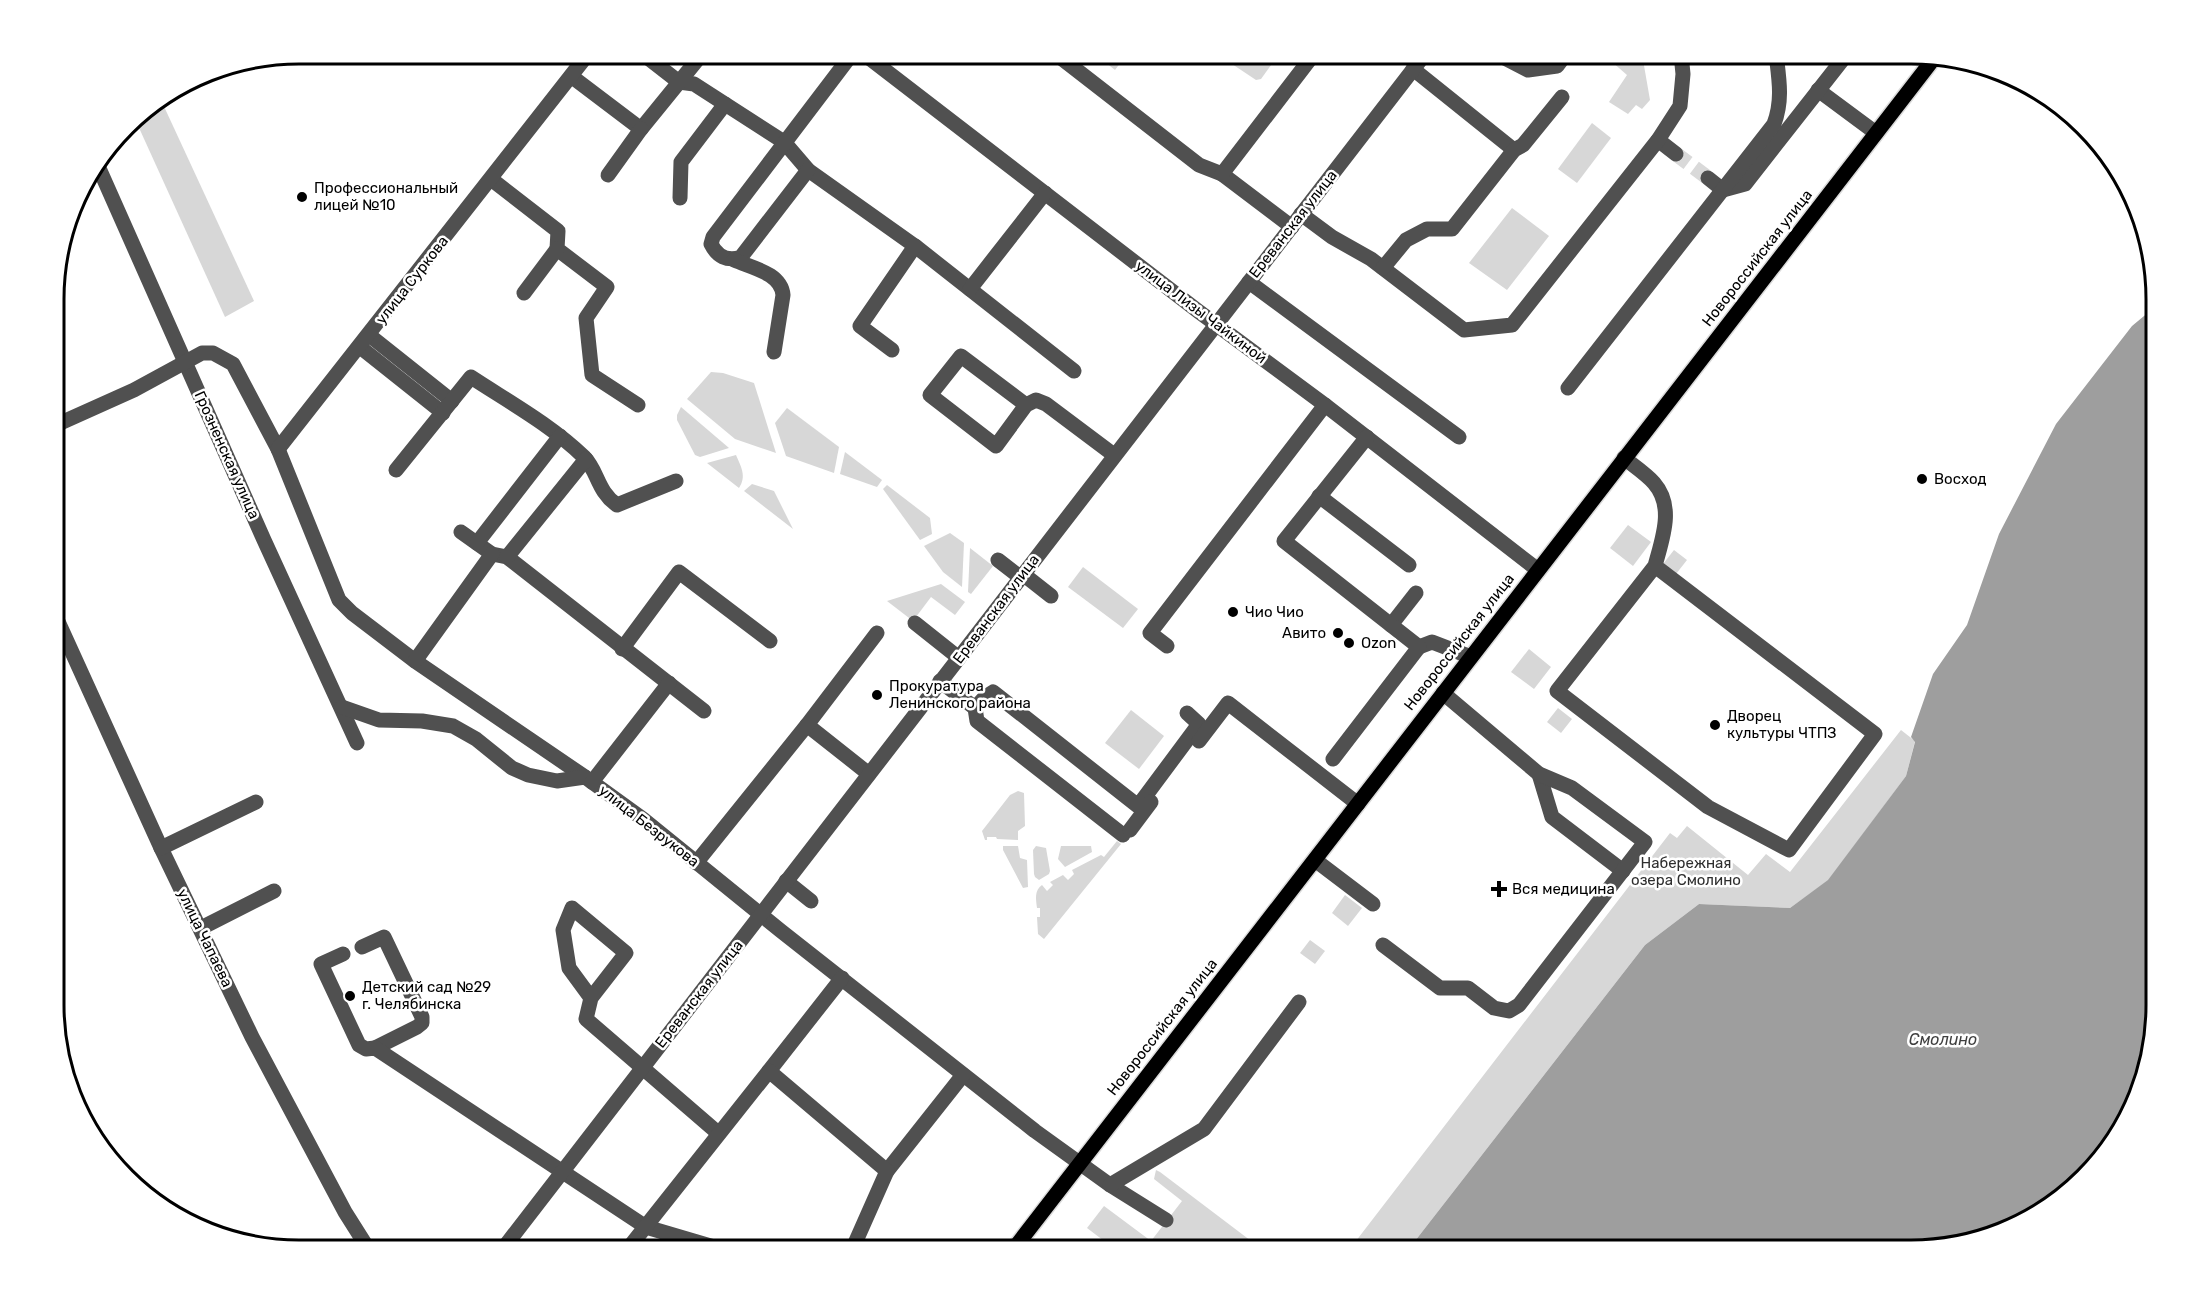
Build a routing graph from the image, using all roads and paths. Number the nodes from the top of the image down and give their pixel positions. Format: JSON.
{"nodes":[{"id":1,"x":580,"y":64,"type":"edge"},
{"id":2,"x":656,"y":64,"type":"edge"},
{"id":3,"x":694,"y":64,"type":"edge"},
{"id":4,"x":844,"y":64,"type":"edge"},
{"id":5,"x":877,"y":64,"type":"edge"},
{"id":6,"x":1069,"y":64,"type":"edge"},
{"id":7,"x":1306,"y":64,"type":"edge"},
{"id":8,"x":1417,"y":64,"type":"edge"},
{"id":9,"x":1517,"y":64,"type":"edge"},
{"id":10,"x":1558,"y":64,"type":"edge"},
{"id":11,"x":1682,"y":64,"type":"edge"},
{"id":12,"x":1777,"y":64,"type":"edge"},
{"id":13,"x":1839,"y":64,"type":"edge"},
{"id":14,"x":1929,"y":65,"type":"edge"},
{"id":15,"x":1413,"y":69,"type":"junction"},
{"id":16,"x":571,"y":76,"type":"junction"},
{"id":17,"x":679,"y":82,"type":"junction"},
{"id":18,"x":1818,"y":90,"type":"junction"},
{"id":19,"x":1562,"y":97,"type":"dead end"},
{"id":20,"x":725,"y":104,"type":"junction"},
{"id":21,"x":641,"y":129,"type":"junction"},
{"id":22,"x":1876,"y":134,"type":"junction"},
{"id":23,"x":1658,"y":140,"type":"junction"},
{"id":24,"x":783,"y":142,"type":"junction"},
{"id":25,"x":1514,"y":150,"type":"junction"},
{"id":26,"x":1676,"y":154,"type":"tunnel mouth"},
{"id":27,"x":808,"y":170,"type":"junction"},
{"id":28,"x":101,"y":173,"type":"edge"},
{"id":29,"x":1222,"y":174,"type":"junction"},
{"id":30,"x":608,"y":175,"type":"dead end"},
{"id":31,"x":1708,"y":178,"type":"tunnel mouth"},
{"id":32,"x":491,"y":179,"type":"junction"},
{"id":33,"x":1723,"y":190,"type":"junction"},
{"id":34,"x":1045,"y":193,"type":"junction"},
{"id":35,"x":680,"y":198,"type":"dead end"},
{"id":36,"x":1296,"y":220,"type":"junction"},
{"id":37,"x":915,"y":246,"type":"junction"},
{"id":38,"x":557,"y":249,"type":"junction"},
{"id":39,"x":734,"y":260,"type":"junction"},
{"id":40,"x":1383,"y":268,"type":"junction"},
{"id":41,"x":1249,"y":282,"type":"junction"},
{"id":42,"x":970,"y":289,"type":"junction"},
{"id":43,"x":524,"y":293,"type":"dead end"},
{"id":44,"x":1217,"y":324,"type":"junction"},
{"id":45,"x":364,"y":341,"type":"junction"},
{"id":46,"x":892,"y":350,"type":"dead end"},
{"id":47,"x":774,"y":352,"type":"dead end"},
{"id":48,"x":185,"y":361,"type":"junction"},
{"id":49,"x":1074,"y":371,"type":"dead end"},
{"id":50,"x":1568,"y":388,"type":"dead end"},
{"id":51,"x":638,"y":405,"type":"dead end"},
{"id":52,"x":1026,"y":405,"type":"junction"},
{"id":53,"x":1325,"y":405,"type":"junction"},
{"id":54,"x":447,"y":407,"type":"junction"},
{"id":55,"x":64,"y":421,"type":"edge"},
{"id":56,"x":560,"y":436,"type":"junction"},
{"id":57,"x":1367,"y":437,"type":"junction"},
{"id":58,"x":1459,"y":437,"type":"dead end"},
{"id":59,"x":279,"y":449,"type":"junction"},
{"id":60,"x":1114,"y":455,"type":"junction"},
{"id":61,"x":1624,"y":458,"type":"junction"},
{"id":62,"x":586,"y":459,"type":"junction"},
{"id":63,"x":396,"y":470,"type":"dead end"},
{"id":64,"x":676,"y":482,"type":"dead end"},
{"id":65,"x":1319,"y":496,"type":"junction"},
{"id":66,"x":461,"y":532,"type":"dead end"},
{"id":67,"x":477,"y":543,"type":"junction"},
{"id":68,"x":500,"y":556,"type":"junction"},
{"id":69,"x":998,"y":560,"type":"dead end"},
{"id":70,"x":1409,"y":566,"type":"dead end"},
{"id":71,"x":1655,"y":566,"type":"junction"},
{"id":72,"x":1538,"y":570,"type":"junction"},
{"id":73,"x":1022,"y":575,"type":"junction"},
{"id":74,"x":1416,"y":593,"type":"dead end"},
{"id":75,"x":1051,"y":596,"type":"dead end"},
{"id":76,"x":915,"y":623,"type":"dead end"},
{"id":77,"x":1391,"y":625,"type":"junction"},
{"id":78,"x":877,"y":633,"type":"dead end"},
{"id":79,"x":64,"y":636,"type":"edge"},
{"id":80,"x":770,"y":641,"type":"dead end"},
{"id":81,"x":1167,"y":646,"type":"dead end"},
{"id":82,"x":1419,"y":647,"type":"junction"},
{"id":83,"x":622,"y":649,"type":"junction"},
{"id":84,"x":1471,"y":657,"type":"junction"},
{"id":85,"x":958,"y":658,"type":"junction"},
{"id":86,"x":415,"y":661,"type":"junction"},
{"id":87,"x":940,"y":681,"type":"junction"},
{"id":88,"x":669,"y":683,"type":"junction"},
{"id":89,"x":1443,"y":693,"type":"junction"},
{"id":90,"x":342,"y":707,"type":"junction"},
{"id":91,"x":975,"y":708,"type":"junction"},
{"id":92,"x":704,"y":711,"type":"dead end"},
{"id":93,"x":1187,"y":713,"type":"dead end"},
{"id":94,"x":807,"y":725,"type":"junction"},
{"id":95,"x":357,"y":743,"type":"dead end"},
{"id":96,"x":1333,"y":759,"type":"dead end"},
{"id":97,"x":869,"y":774,"type":"junction"},
{"id":98,"x":1539,"y":774,"type":"junction"},
{"id":99,"x":588,"y":779,"type":"junction"},
{"id":100,"x":256,"y":802,"type":"dead end"},
{"id":101,"x":1358,"y":804,"type":"junction"},
{"id":102,"x":161,"y":848,"type":"junction"},
{"id":103,"x":1315,"y":860,"type":"junction"},
{"id":104,"x":696,"y":862,"type":"junction"},
{"id":105,"x":1623,"y":871,"type":"junction"},
{"id":106,"x":786,"y":881,"type":"junction"},
{"id":107,"x":274,"y":891,"type":"dead end"},
{"id":108,"x":811,"y":901,"type":"dead end"},
{"id":109,"x":1373,"y":904,"type":"dead end"},
{"id":110,"x":760,"y":914,"type":"junction"},
{"id":111,"x":201,"y":928,"type":"junction"},
{"id":112,"x":1383,"y":945,"type":"dead end"},
{"id":113,"x":362,"y":947,"type":"dead end"},
{"id":114,"x":343,"y":954,"type":"dead end"},
{"id":115,"x":842,"y":978,"type":"junction"},
{"id":116,"x":591,"y":998,"type":"junction"},
{"id":117,"x":1299,"y":1002,"type":"dead end"},
{"id":118,"x":375,"y":1048,"type":"junction"},
{"id":119,"x":641,"y":1068,"type":"junction"},
{"id":120,"x":769,"y":1071,"type":"junction"},
{"id":121,"x":963,"y":1075,"type":"junction"},
{"id":122,"x":718,"y":1133,"type":"junction"},
{"id":123,"x":1080,"y":1163,"type":"junction"},
{"id":124,"x":562,"y":1170,"type":"junction"},
{"id":125,"x":887,"y":1171,"type":"junction"},
{"id":126,"x":1110,"y":1185,"type":"junction"},
{"id":127,"x":1166,"y":1220,"type":"dead end"},
{"id":128,"x":646,"y":1227,"type":"junction"},
{"id":129,"x":363,"y":1240,"type":"edge"},
{"id":130,"x":510,"y":1240,"type":"edge"},
{"id":131,"x":635,"y":1240,"type":"edge"},
{"id":132,"x":690,"y":1240,"type":"edge"},
{"id":133,"x":856,"y":1240,"type":"edge"},
{"id":134,"x":1021,"y":1240,"type":"edge"}],
"edges":[{"from":1,"to":16,"type":"street","name":"улица Суркова"},
{"from":2,"to":17,"type":"street"},
{"from":3,"to":17,"type":"street"},
{"from":4,"to":24,"type":"street"},
{"from":5,"to":34,"type":"street","name":"улица Лизы Чайкиной"},
{"from":6,"to":29,"type":"street"},
{"from":7,"to":29,"type":"street"},
{"from":8,"to":15,"type":"street","name":"Ереванская улица"},
{"from":9,"to":10,"type":"street"},
{"from":11,"to":23,"type":"street"},
{"from":12,"to":33,"type":"street"},
{"from":13,"to":18,"type":"street"},
{"from":14,"to":22,"type":"main road","name":"Новороссийская улица"},
{"from":15,"to":25,"type":"street"},
{"from":15,"to":36,"type":"street","name":"Ереванская улица"},
{"from":16,"to":21,"type":"street"},
{"from":16,"to":32,"type":"street","name":"улица Суркова"},
{"from":17,"to":20,"type":"street"},
{"from":17,"to":21,"type":"street"},
{"from":18,"to":22,"type":"street"},
{"from":18,"to":33,"type":"street"},
{"from":19,"to":25,"type":"street"},
{"from":20,"to":24,"type":"street"},
{"from":20,"to":35,"type":"street"},
{"from":21,"to":30,"type":"street"},
{"from":22,"to":61,"type":"main road","name":"Новороссийская улица"},
{"from":23,"to":26,"type":"street"},
{"from":23,"to":40,"type":"street"},
{"from":24,"to":27,"type":"street"},
{"from":24,"to":39,"type":"street"},
{"from":25,"to":40,"type":"street"},
{"from":27,"to":37,"type":"street"},
{"from":27,"to":39,"type":"street"},
{"from":28,"to":48,"type":"street","name":"Грозненская улица"},
{"from":29,"to":36,"type":"street"},
{"from":31,"to":33,"type":"street"},
{"from":32,"to":38,"type":"street"},
{"from":32,"to":45,"type":"street","name":"улица Суркова"},
{"from":33,"to":50,"type":"street"},
{"from":34,"to":42,"type":"street"},
{"from":34,"to":44,"type":"street","name":"улица Лизы Чайкиной"},
{"from":36,"to":40,"type":"street"},
{"from":36,"to":41,"type":"street","name":"Ереванская улица"},
{"from":37,"to":42,"type":"street"},
{"from":37,"to":46,"type":"street"},
{"from":38,"to":43,"type":"street"},
{"from":38,"to":51,"type":"street"},
{"from":39,"to":47,"type":"street"},
{"from":41,"to":44,"type":"street","name":"Ереванская улица"},
{"from":41,"to":58,"type":"street"},
{"from":42,"to":49,"type":"street"},
{"from":44,"to":53,"type":"street","name":"улица Лизы Чайкиной"},
{"from":44,"to":60,"type":"street","name":"Ереванская улица"},
{"from":45,"to":54,"type":"street"},
{"from":45,"to":59,"type":"street","name":"улица Суркова"},
{"from":48,"to":55,"type":"street","name":"улица Безрукова"},
{"from":48,"to":59,"type":"street","name":"улица Безрукова"},
{"from":48,"to":90,"type":"street","name":"Грозненская улица"},
{"from":52,"to":52,"type":"street"},
{"from":52,"to":60,"type":"street"},
{"from":53,"to":57,"type":"street","name":"улица Лизы Чайкиной"},
{"from":53,"to":81,"type":"street"},
{"from":54,"to":56,"type":"street"},
{"from":54,"to":63,"type":"street"},
{"from":56,"to":62,"type":"street"},
{"from":56,"to":67,"type":"street"},
{"from":57,"to":65,"type":"street"},
{"from":57,"to":72,"type":"street","name":"улица Лизы Чайкиной"},
{"from":59,"to":86,"type":"street","name":"улица Безрукова"},
{"from":60,"to":73,"type":"street","name":"Ереванская улица"},
{"from":61,"to":71,"type":"street"},
{"from":61,"to":72,"type":"main road","name":"Новороссийская улица"},
{"from":62,"to":64,"type":"street"},
{"from":62,"to":68,"type":"street"},
{"from":65,"to":70,"type":"street"},
{"from":65,"to":77,"type":"street"},
{"from":66,"to":67,"type":"street"},
{"from":67,"to":68,"type":"street"},
{"from":68,"to":83,"type":"street"},
{"from":68,"to":86,"type":"street"},
{"from":69,"to":73,"type":"street"},
{"from":71,"to":71,"type":"street"},
{"from":72,"to":84,"type":"main road","name":"Новороссийская улица"},
{"from":73,"to":75,"type":"street"},
{"from":73,"to":85,"type":"street","name":"Ереванская улица"},
{"from":74,"to":77,"type":"street"},
{"from":76,"to":85,"type":"street"},
{"from":77,"to":82,"type":"street"},
{"from":78,"to":94,"type":"street"},
{"from":79,"to":102,"type":"street","name":"улица Чапаева"},
{"from":80,"to":83,"type":"street"},
{"from":82,"to":84,"type":"street"},
{"from":82,"to":96,"type":"street"},
{"from":83,"to":88,"type":"street"},
{"from":84,"to":89,"type":"main road","name":"Новороссийская улица"},
{"from":85,"to":87,"type":"street","name":"Ереванская улица"},
{"from":86,"to":99,"type":"street","name":"улица Безрукова"},
{"from":87,"to":91,"type":"street"},
{"from":87,"to":97,"type":"street","name":"Ереванская улица"},
{"from":88,"to":92,"type":"street"},
{"from":88,"to":99,"type":"street"},
{"from":89,"to":98,"type":"street"},
{"from":89,"to":101,"type":"main road","name":"Новороссийская улица"},
{"from":90,"to":95,"type":"street","name":"Грозненская улица"},
{"from":90,"to":99,"type":"street"},
{"from":91,"to":93,"type":"street"},
{"from":91,"to":101,"type":"street"},
{"from":94,"to":97,"type":"street"},
{"from":94,"to":104,"type":"street"},
{"from":97,"to":106,"type":"street","name":"Ереванская улица"},
{"from":98,"to":105,"type":"street"},
{"from":98,"to":105,"type":"street"},
{"from":99,"to":104,"type":"street","name":"улица Безрукова"},
{"from":100,"to":102,"type":"street"},
{"from":101,"to":103,"type":"main road","name":"Новороссийская улица"},
{"from":102,"to":111,"type":"street","name":"улица Чапаева"},
{"from":103,"to":109,"type":"street"},
{"from":103,"to":123,"type":"main road","name":"Новороссийская улица"},
{"from":104,"to":110,"type":"street","name":"улица Безрукова"},
{"from":105,"to":112,"type":"street"},
{"from":106,"to":108,"type":"street"},
{"from":106,"to":110,"type":"street","name":"Ереванская улица"},
{"from":107,"to":111,"type":"street"},
{"from":110,"to":115,"type":"street","name":"улица Безрукова"},
{"from":110,"to":119,"type":"street","name":"Ереванская улица"},
{"from":111,"to":129,"type":"street","name":"улица Чапаева"},
{"from":113,"to":118,"type":"street"},
{"from":114,"to":118,"type":"street"},
{"from":115,"to":120,"type":"street"},
{"from":115,"to":121,"type":"street","name":"улица Безрукова"},
{"from":116,"to":116,"type":"street"},
{"from":116,"to":119,"type":"street"},
{"from":117,"to":126,"type":"street"},
{"from":118,"to":124,"type":"street"},
{"from":119,"to":122,"type":"street"},
{"from":119,"to":124,"type":"street","name":"Ереванская улица"},
{"from":120,"to":122,"type":"street"},
{"from":120,"to":125,"type":"street"},
{"from":121,"to":123,"type":"street","name":"улица Безрукова"},
{"from":121,"to":125,"type":"street"},
{"from":122,"to":128,"type":"street"},
{"from":123,"to":126,"type":"street","name":"улица Безрукова"},
{"from":123,"to":134,"type":"main road","name":"Новороссийская улица"},
{"from":124,"to":128,"type":"street"},
{"from":124,"to":130,"type":"street","name":"Ереванская улица"},
{"from":125,"to":133,"type":"street"},
{"from":126,"to":127,"type":"street","name":"улица Безрукова"},
{"from":128,"to":131,"type":"street"},
{"from":128,"to":132,"type":"street"}]}
